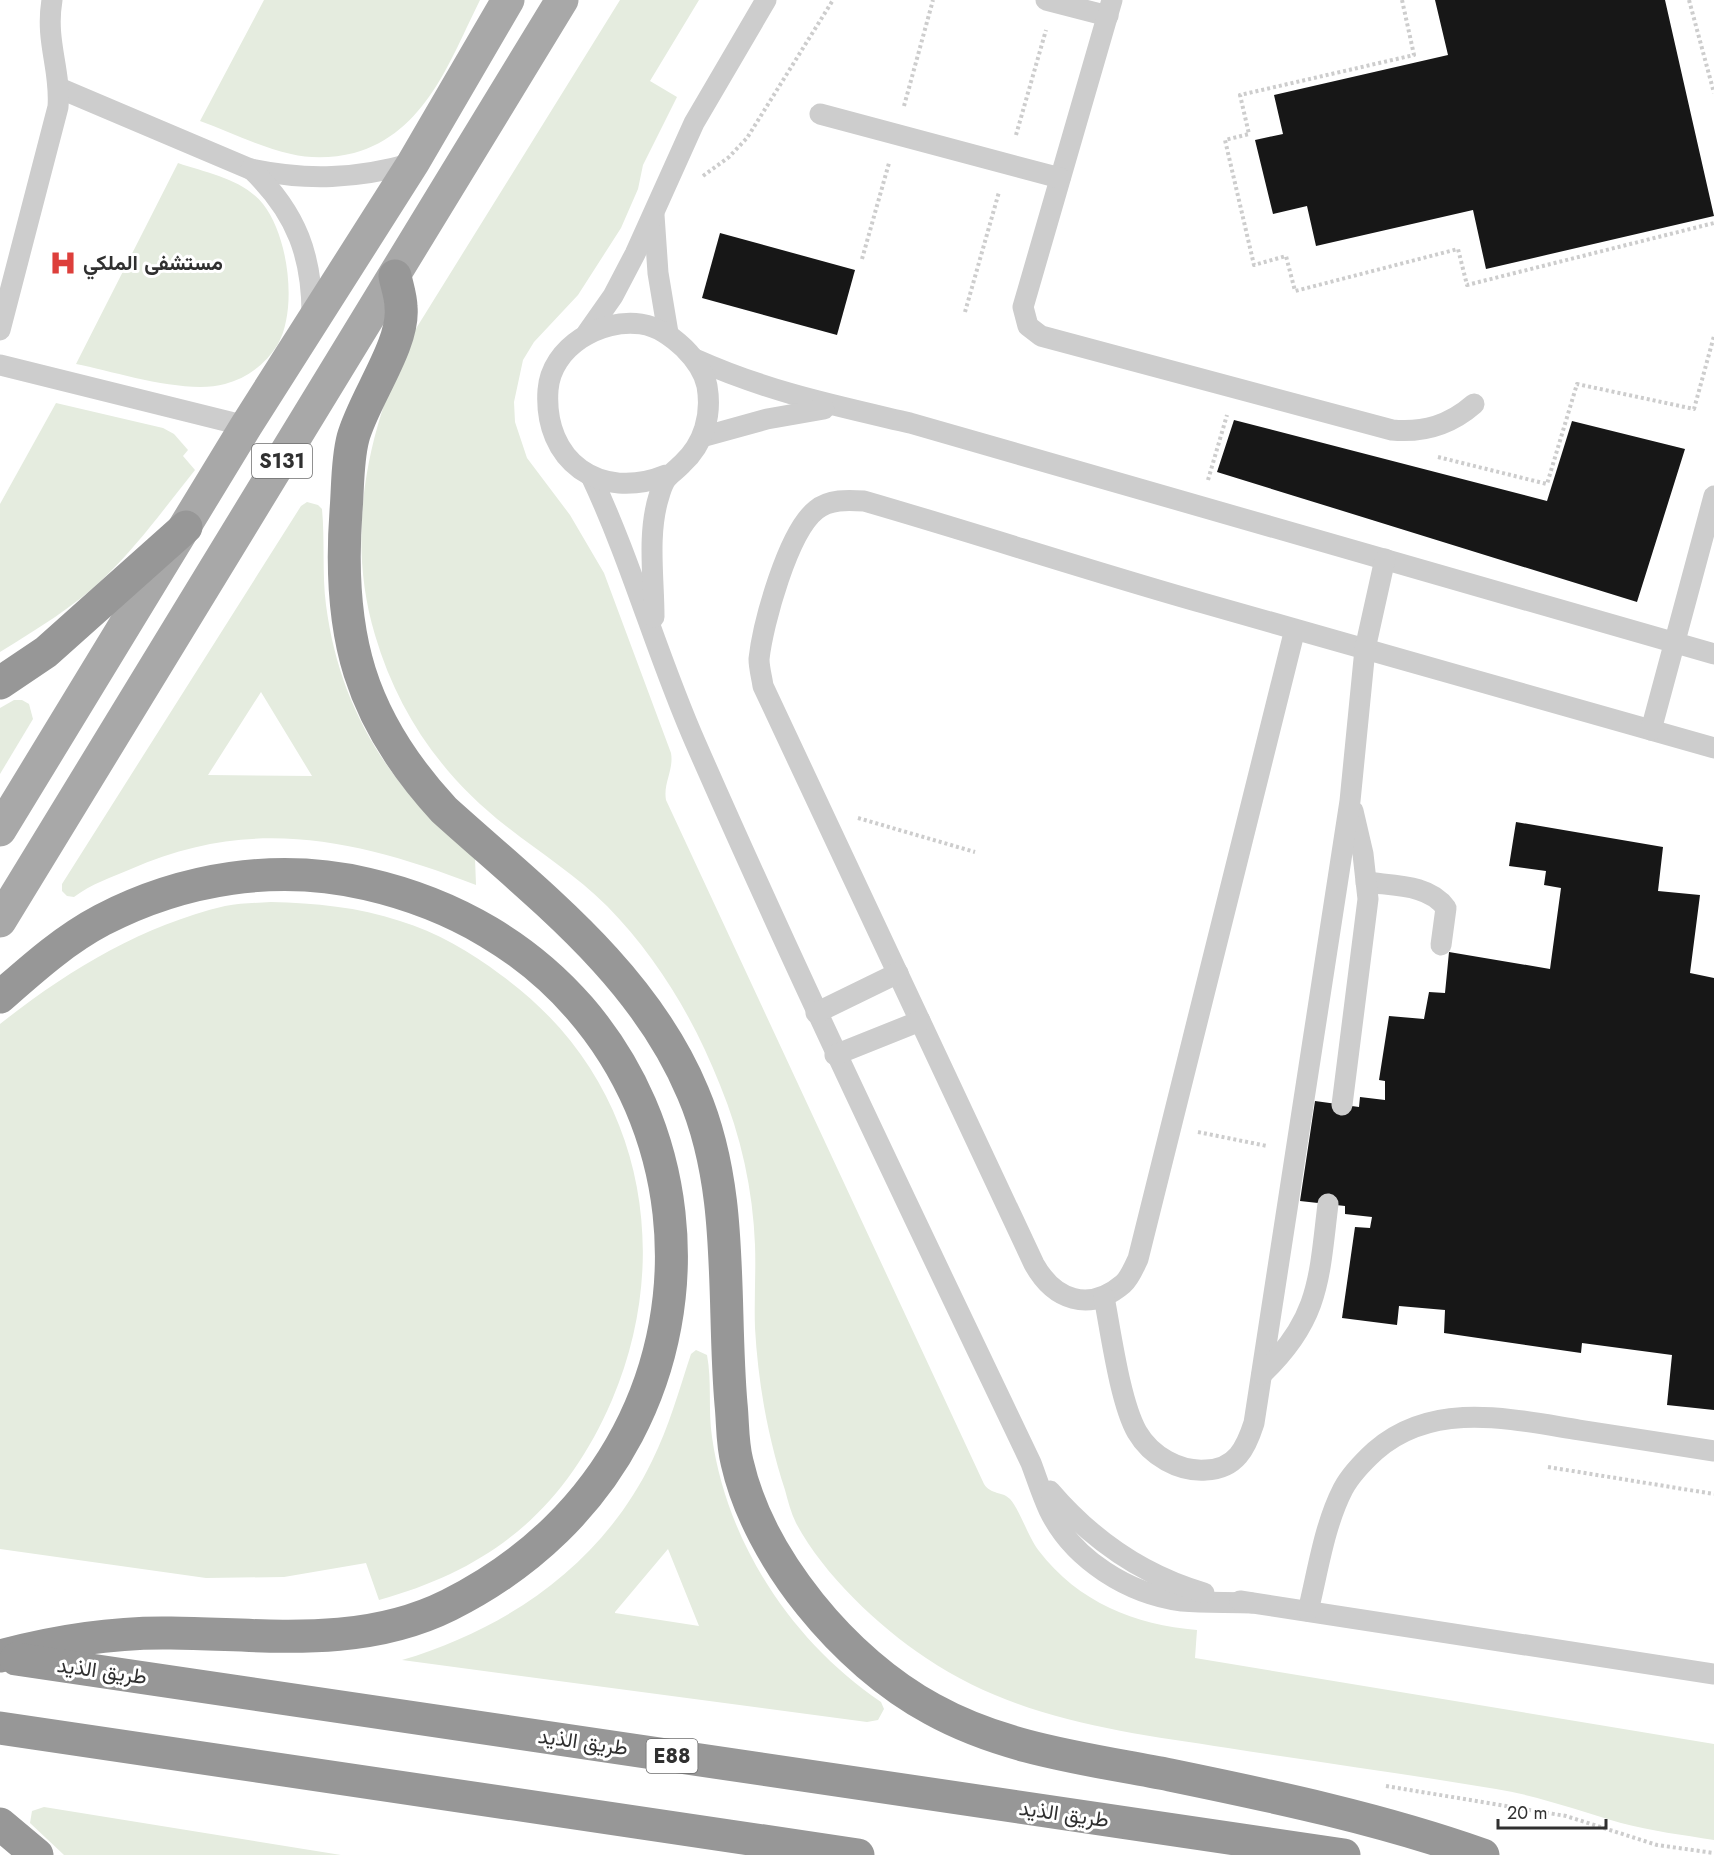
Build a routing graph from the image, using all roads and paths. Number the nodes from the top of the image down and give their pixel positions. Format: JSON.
{"nodes":[{"id":1,"x":51,"y":0,"type":"edge"},
{"id":2,"x":508,"y":0,"type":"edge"},
{"id":3,"x":562,"y":0,"type":"edge"},
{"id":4,"x":766,"y":0,"type":"edge"},
{"id":5,"x":833,"y":0,"type":"edge"},
{"id":6,"x":1046,"y":0,"type":"edge"},
{"id":7,"x":1402,"y":0,"type":"edge"},
{"id":8,"x":1689,"y":0,"type":"edge"},
{"id":9,"x":1110,"y":8,"type":"edge"},
{"id":10,"x":59,"y":88,"type":"junction"},
{"id":11,"x":1714,"y":93,"type":"edge"},
{"id":12,"x":820,"y":114,"type":"dead end"},
{"id":13,"x":412,"y":163,"type":"junction"},
{"id":14,"x":250,"y":169,"type":"junction"},
{"id":15,"x":1060,"y":178,"type":"junction"},
{"id":16,"x":657,"y":203,"type":"junction"},
{"id":17,"x":1714,"y":223,"type":"edge"},
{"id":18,"x":395,"y":276,"type":"junction"},
{"id":19,"x":312,"y":320,"type":"junction"},
{"id":20,"x":0,"y":330,"type":"edge"},
{"id":21,"x":587,"y":333,"type":"junction"},
{"id":22,"x":668,"y":333,"type":"junction"},
{"id":23,"x":695,"y":359,"type":"junction"},
{"id":24,"x":0,"y":365,"type":"edge"},
{"id":25,"x":1474,"y":404,"type":"dead end"},
{"id":26,"x":834,"y":407,"type":"junction"},
{"id":27,"x":246,"y":426,"type":"junction"},
{"id":28,"x":702,"y":437,"type":"junction"},
{"id":29,"x":666,"y":475,"type":"junction"},
{"id":30,"x":591,"y":476,"type":"junction"},
{"id":31,"x":1714,"y":496,"type":"edge"},
{"id":32,"x":186,"y":527,"type":"junction"},
{"id":33,"x":1385,"y":559,"type":"junction"},
{"id":34,"x":1295,"y":629,"type":"junction"},
{"id":35,"x":654,"y":633,"type":"junction"},
{"id":36,"x":1672,"y":642,"type":"junction"},
{"id":37,"x":1365,"y":649,"type":"junction"},
{"id":38,"x":1714,"y":654,"type":"edge"},
{"id":39,"x":0,"y":683,"type":"edge"},
{"id":40,"x":1651,"y":730,"type":"junction"},
{"id":41,"x":1714,"y":748,"type":"edge"},
{"id":42,"x":1350,"y":801,"type":"junction"},
{"id":43,"x":850,"y":816,"type":"dead end"},
{"id":44,"x":0,"y":830,"type":"edge"},
{"id":45,"x":975,"y":852,"type":"dead end"},
{"id":46,"x":1366,"y":882,"type":"junction"},
{"id":47,"x":0,"y":921,"type":"edge"},
{"id":48,"x":1441,"y":945,"type":"dead end"},
{"id":49,"x":898,"y":973,"type":"junction"},
{"id":50,"x":0,"y":997,"type":"edge"},
{"id":51,"x":816,"y":1013,"type":"junction"},
{"id":52,"x":920,"y":1021,"type":"junction"},
{"id":53,"x":836,"y":1055,"type":"junction"},
{"id":54,"x":1342,"y":1105,"type":"dead end"},
{"id":55,"x":1171,"y":1127,"type":"junction"},
{"id":56,"x":1295,"y":1152,"type":"junction"},
{"id":57,"x":1328,"y":1204,"type":"dead end"},
{"id":58,"x":1104,"y":1297,"type":"junction"},
{"id":59,"x":1262,"y":1374,"type":"junction"},
{"id":60,"x":1714,"y":1451,"type":"edge"},
{"id":61,"x":1548,"y":1467,"type":"dead end"},
{"id":62,"x":1714,"y":1494,"type":"edge"},
{"id":63,"x":1308,"y":1611,"type":"junction"},
{"id":64,"x":0,"y":1656,"type":"edge"},
{"id":65,"x":1714,"y":1674,"type":"edge"},
{"id":66,"x":0,"y":1728,"type":"edge"},
{"id":67,"x":1379,"y":1785,"type":"dead end"},
{"id":68,"x":0,"y":1824,"type":"edge"},
{"id":69,"x":1714,"y":1853,"type":"edge"},
{"id":70,"x":37,"y":1855,"type":"edge"},
{"id":71,"x":858,"y":1855,"type":"edge"},
{"id":72,"x":1344,"y":1855,"type":"edge"},
{"id":73,"x":1483,"y":1855,"type":"edge"}],
"edges":[{"from":1,"to":10,"type":"lane"},
{"from":2,"to":13,"type":"main road","number":"S131"},
{"from":3,"to":18,"type":"main road","number":"S131"},
{"from":4,"to":16,"type":"lane"},
{"from":5,"to":16,"type":"path"},
{"from":6,"to":9,"type":"lane"},
{"from":7,"to":17,"type":"path"},
{"from":8,"to":11,"type":"path"},
{"from":9,"to":15,"type":"lane"},
{"from":10,"to":14,"type":"lane"},
{"from":10,"to":20,"type":"lane"},
{"from":12,"to":15,"type":"lane"},
{"from":13,"to":14,"type":"lane"},
{"from":13,"to":19,"type":"main road","number":"S131"},
{"from":14,"to":19,"type":"lane"},
{"from":15,"to":25,"type":"lane"},
{"from":16,"to":21,"type":"lane"},
{"from":16,"to":22,"type":"lane"},
{"from":18,"to":47,"type":"main road","number":"S131"},
{"from":18,"to":73,"type":"highway"},
{"from":19,"to":27,"type":"main road","number":"S131"},
{"from":21,"to":22,"type":"lane"},
{"from":21,"to":30,"type":"lane"},
{"from":22,"to":23,"type":"lane"},
{"from":23,"to":26,"type":"lane"},
{"from":23,"to":28,"type":"lane"},
{"from":24,"to":27,"type":"lane"},
{"from":26,"to":28,"type":"lane"},
{"from":26,"to":33,"type":"lane"},
{"from":27,"to":32,"type":"main road","number":"S131"},
{"from":28,"to":29,"type":"lane"},
{"from":29,"to":30,"type":"lane"},
{"from":29,"to":35,"type":"lane"},
{"from":30,"to":35,"type":"lane"},
{"from":31,"to":36,"type":"lane"},
{"from":32,"to":39,"type":"highway"},
{"from":32,"to":44,"type":"main road","number":"S131"},
{"from":33,"to":36,"type":"lane"},
{"from":33,"to":37,"type":"lane"},
{"from":34,"to":37,"type":"lane"},
{"from":34,"to":49,"type":"lane"},
{"from":34,"to":55,"type":"lane"},
{"from":35,"to":51,"type":"lane"},
{"from":36,"to":38,"type":"lane"},
{"from":36,"to":40,"type":"lane"},
{"from":37,"to":40,"type":"lane"},
{"from":37,"to":42,"type":"lane"},
{"from":40,"to":41,"type":"lane"},
{"from":42,"to":46,"type":"lane"},
{"from":42,"to":56,"type":"lane"},
{"from":43,"to":45,"type":"path"},
{"from":46,"to":48,"type":"lane"},
{"from":46,"to":54,"type":"lane"},
{"from":49,"to":51,"type":"lane"},
{"from":49,"to":52,"type":"lane"},
{"from":50,"to":64,"type":"highway"},
{"from":51,"to":53,"type":"lane"},
{"from":52,"to":53,"type":"lane"},
{"from":52,"to":58,"type":"lane"},
{"from":53,"to":63,"type":"lane"},
{"from":55,"to":56,"type":"path"},
{"from":55,"to":58,"type":"lane"},
{"from":56,"to":59,"type":"lane"},
{"from":57,"to":59,"type":"lane"},
{"from":58,"to":59,"type":"lane"},
{"from":60,"to":63,"type":"lane"},
{"from":61,"to":62,"type":"path"},
{"from":63,"to":65,"type":"lane"},
{"from":64,"to":72,"type":"highway","name":"طريق الذيد","number":"E88"},
{"from":66,"to":71,"type":"highway"},
{"from":67,"to":69,"type":"path"},
{"from":68,"to":70,"type":"highway"}]}
